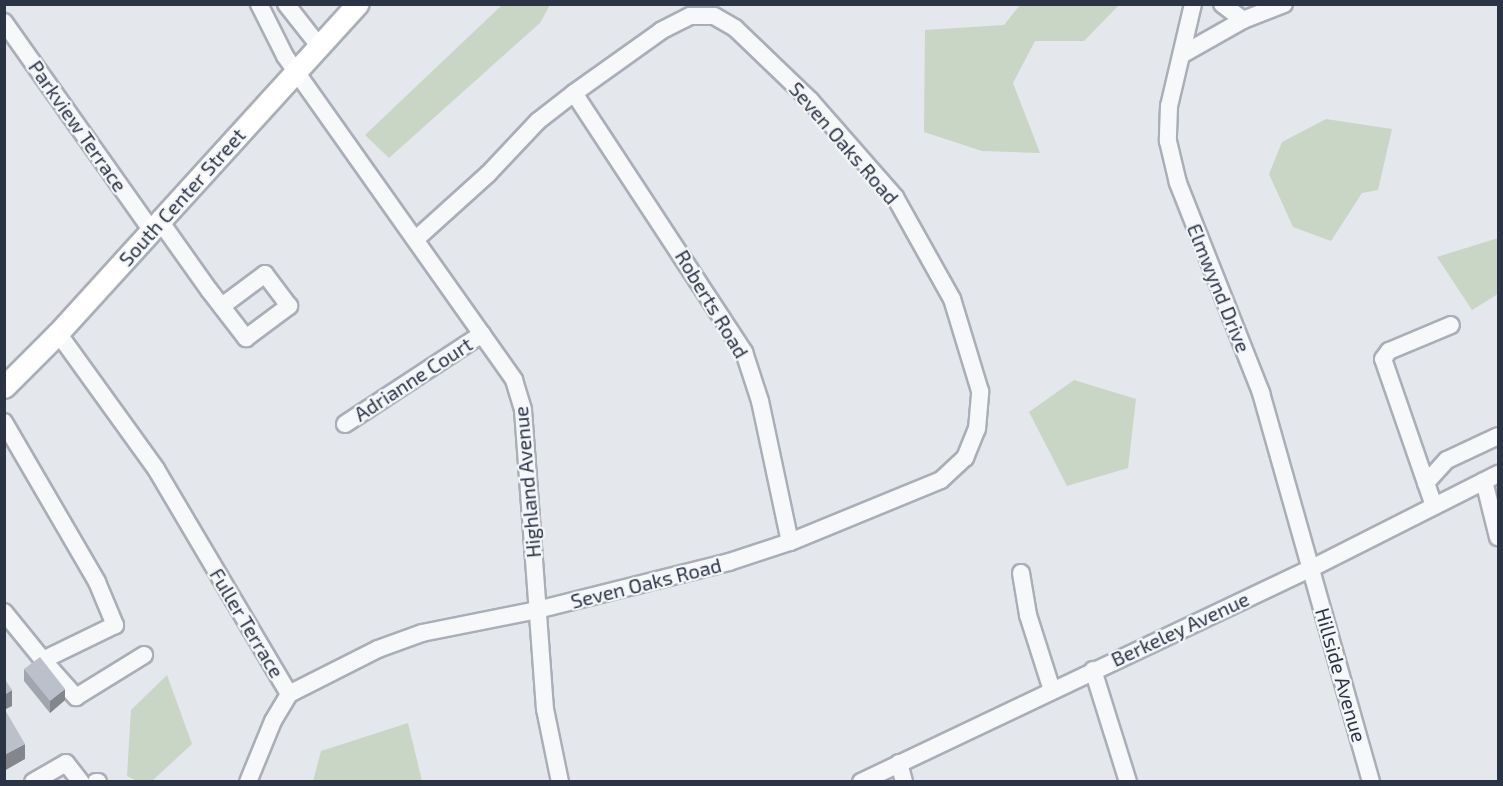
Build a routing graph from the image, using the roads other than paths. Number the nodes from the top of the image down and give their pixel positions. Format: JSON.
{"nodes":[{"id":1,"x":259,"y":4,"type":"edge"},
{"id":2,"x":286,"y":4,"type":"edge"},
{"id":3,"x":357,"y":4,"type":"edge"},
{"id":4,"x":1193,"y":4,"type":"edge"},
{"id":5,"x":1222,"y":4,"type":"edge"},
{"id":6,"x":1284,"y":4,"type":"edge"},
{"id":7,"x":689,"y":10,"type":"edge"},
{"id":8,"x":1243,"y":20,"type":"junction"},
{"id":9,"x":4,"y":22,"type":"edge"},
{"id":10,"x":319,"y":46,"type":"junction"},
{"id":11,"x":1183,"y":54,"type":"junction"},
{"id":12,"x":296,"y":70,"type":"junction"},
{"id":13,"x":573,"y":93,"type":"junction"},
{"id":14,"x":155,"y":226,"type":"junction"},
{"id":15,"x":416,"y":239,"type":"junction"},
{"id":16,"x":222,"y":306,"type":"dead end"},
{"id":17,"x":1451,"y":326,"type":"dead end"},
{"id":18,"x":58,"y":333,"type":"junction"},
{"id":19,"x":482,"y":334,"type":"junction"},
{"id":20,"x":6,"y":383,"type":"edge"},
{"id":21,"x":4,"y":422,"type":"edge"},
{"id":22,"x":345,"y":424,"type":"dead end"},
{"id":23,"x":1498,"y":436,"type":"edge"},
{"id":24,"x":1491,"y":478,"type":"edge"},
{"id":25,"x":1426,"y":483,"type":"junction"},
{"id":26,"x":1434,"y":506,"type":"junction"},
{"id":27,"x":1498,"y":537,"type":"edge"},
{"id":28,"x":790,"y":542,"type":"junction"},
{"id":29,"x":1310,"y":569,"type":"junction"},
{"id":30,"x":1021,"y":573,"type":"dead end"},
{"id":31,"x":537,"y":610,"type":"junction"},
{"id":32,"x":4,"y":612,"type":"edge"},
{"id":33,"x":144,"y":655,"type":"dead end"},
{"id":34,"x":43,"y":660,"type":"junction"},
{"id":35,"x":1093,"y":670,"type":"junction"},
{"id":36,"x":1052,"y":690,"type":"junction"},
{"id":37,"x":290,"y":694,"type":"junction"},
{"id":38,"x":899,"y":763,"type":"junction"},
{"id":39,"x":33,"y":782,"type":"edge"},
{"id":40,"x":81,"y":782,"type":"edge"},
{"id":41,"x":248,"y":782,"type":"edge"},
{"id":42,"x":561,"y":782,"type":"edge"},
{"id":43,"x":861,"y":782,"type":"edge"},
{"id":44,"x":904,"y":782,"type":"edge"},
{"id":45,"x":1128,"y":782,"type":"edge"},
{"id":46,"x":1371,"y":782,"type":"edge"}],
"edges":[{"from":1,"to":12,"type":"street","name":"Highland Avenue"},
{"from":2,"to":10,"type":"street"},
{"from":3,"to":10,"type":"main road","name":"South Center Street"},
{"from":4,"to":11,"type":"street","name":"Elmwynd Drive"},
{"from":5,"to":8,"type":"street"},
{"from":6,"to":8,"type":"street"},
{"from":7,"to":13,"type":"street","name":"Seven Oaks Road"},
{"from":7,"to":28,"type":"street","name":"Seven Oaks Road"},
{"from":8,"to":11,"type":"street"},
{"from":9,"to":14,"type":"street","name":"Parkview Terrace"},
{"from":10,"to":12,"type":"main road","name":"South Center Street"},
{"from":11,"to":29,"type":"street","name":"Elmwynd Drive"},
{"from":12,"to":14,"type":"main road","name":"South Center Street"},
{"from":12,"to":15,"type":"street","name":"Highland Avenue"},
{"from":13,"to":15,"type":"street","name":"Seven Oaks Road"},
{"from":13,"to":28,"type":"street","name":"Roberts Road"},
{"from":14,"to":16,"type":"street","name":"Parkview Terrace"},
{"from":14,"to":18,"type":"main road","name":"South Center Street"},
{"from":15,"to":19,"type":"street","name":"Highland Avenue"},
{"from":17,"to":25,"type":"street"},
{"from":18,"to":20,"type":"main road","name":"South Center Street"},
{"from":18,"to":37,"type":"street","name":"Fuller Terrace"},
{"from":19,"to":22,"type":"street","name":"Adrianne Court"},
{"from":19,"to":31,"type":"street","name":"Highland Avenue"},
{"from":21,"to":34,"type":"street"},
{"from":23,"to":25,"type":"street"},
{"from":24,"to":26,"type":"street","name":"Berkeley Avenue"},
{"from":24,"to":27,"type":"street"},
{"from":25,"to":26,"type":"street"},
{"from":26,"to":29,"type":"street","name":"Berkeley Avenue"},
{"from":28,"to":31,"type":"street","name":"Seven Oaks Road"},
{"from":29,"to":35,"type":"street","name":"Berkeley Avenue"},
{"from":29,"to":46,"type":"street","name":"Hillside Avenue"},
{"from":30,"to":36,"type":"street"},
{"from":31,"to":37,"type":"street","name":"Fuller Terrace"},
{"from":31,"to":42,"type":"street","name":"Highland Avenue"},
{"from":32,"to":34,"type":"street"},
{"from":33,"to":34,"type":"street"},
{"from":35,"to":36,"type":"street","name":"Berkeley Avenue"},
{"from":35,"to":45,"type":"street"},
{"from":36,"to":38,"type":"street","name":"Berkeley Avenue"},
{"from":37,"to":41,"type":"street"},
{"from":38,"to":43,"type":"street","name":"Berkeley Avenue"},
{"from":38,"to":44,"type":"street"},
{"from":39,"to":40,"type":"street"}]}
